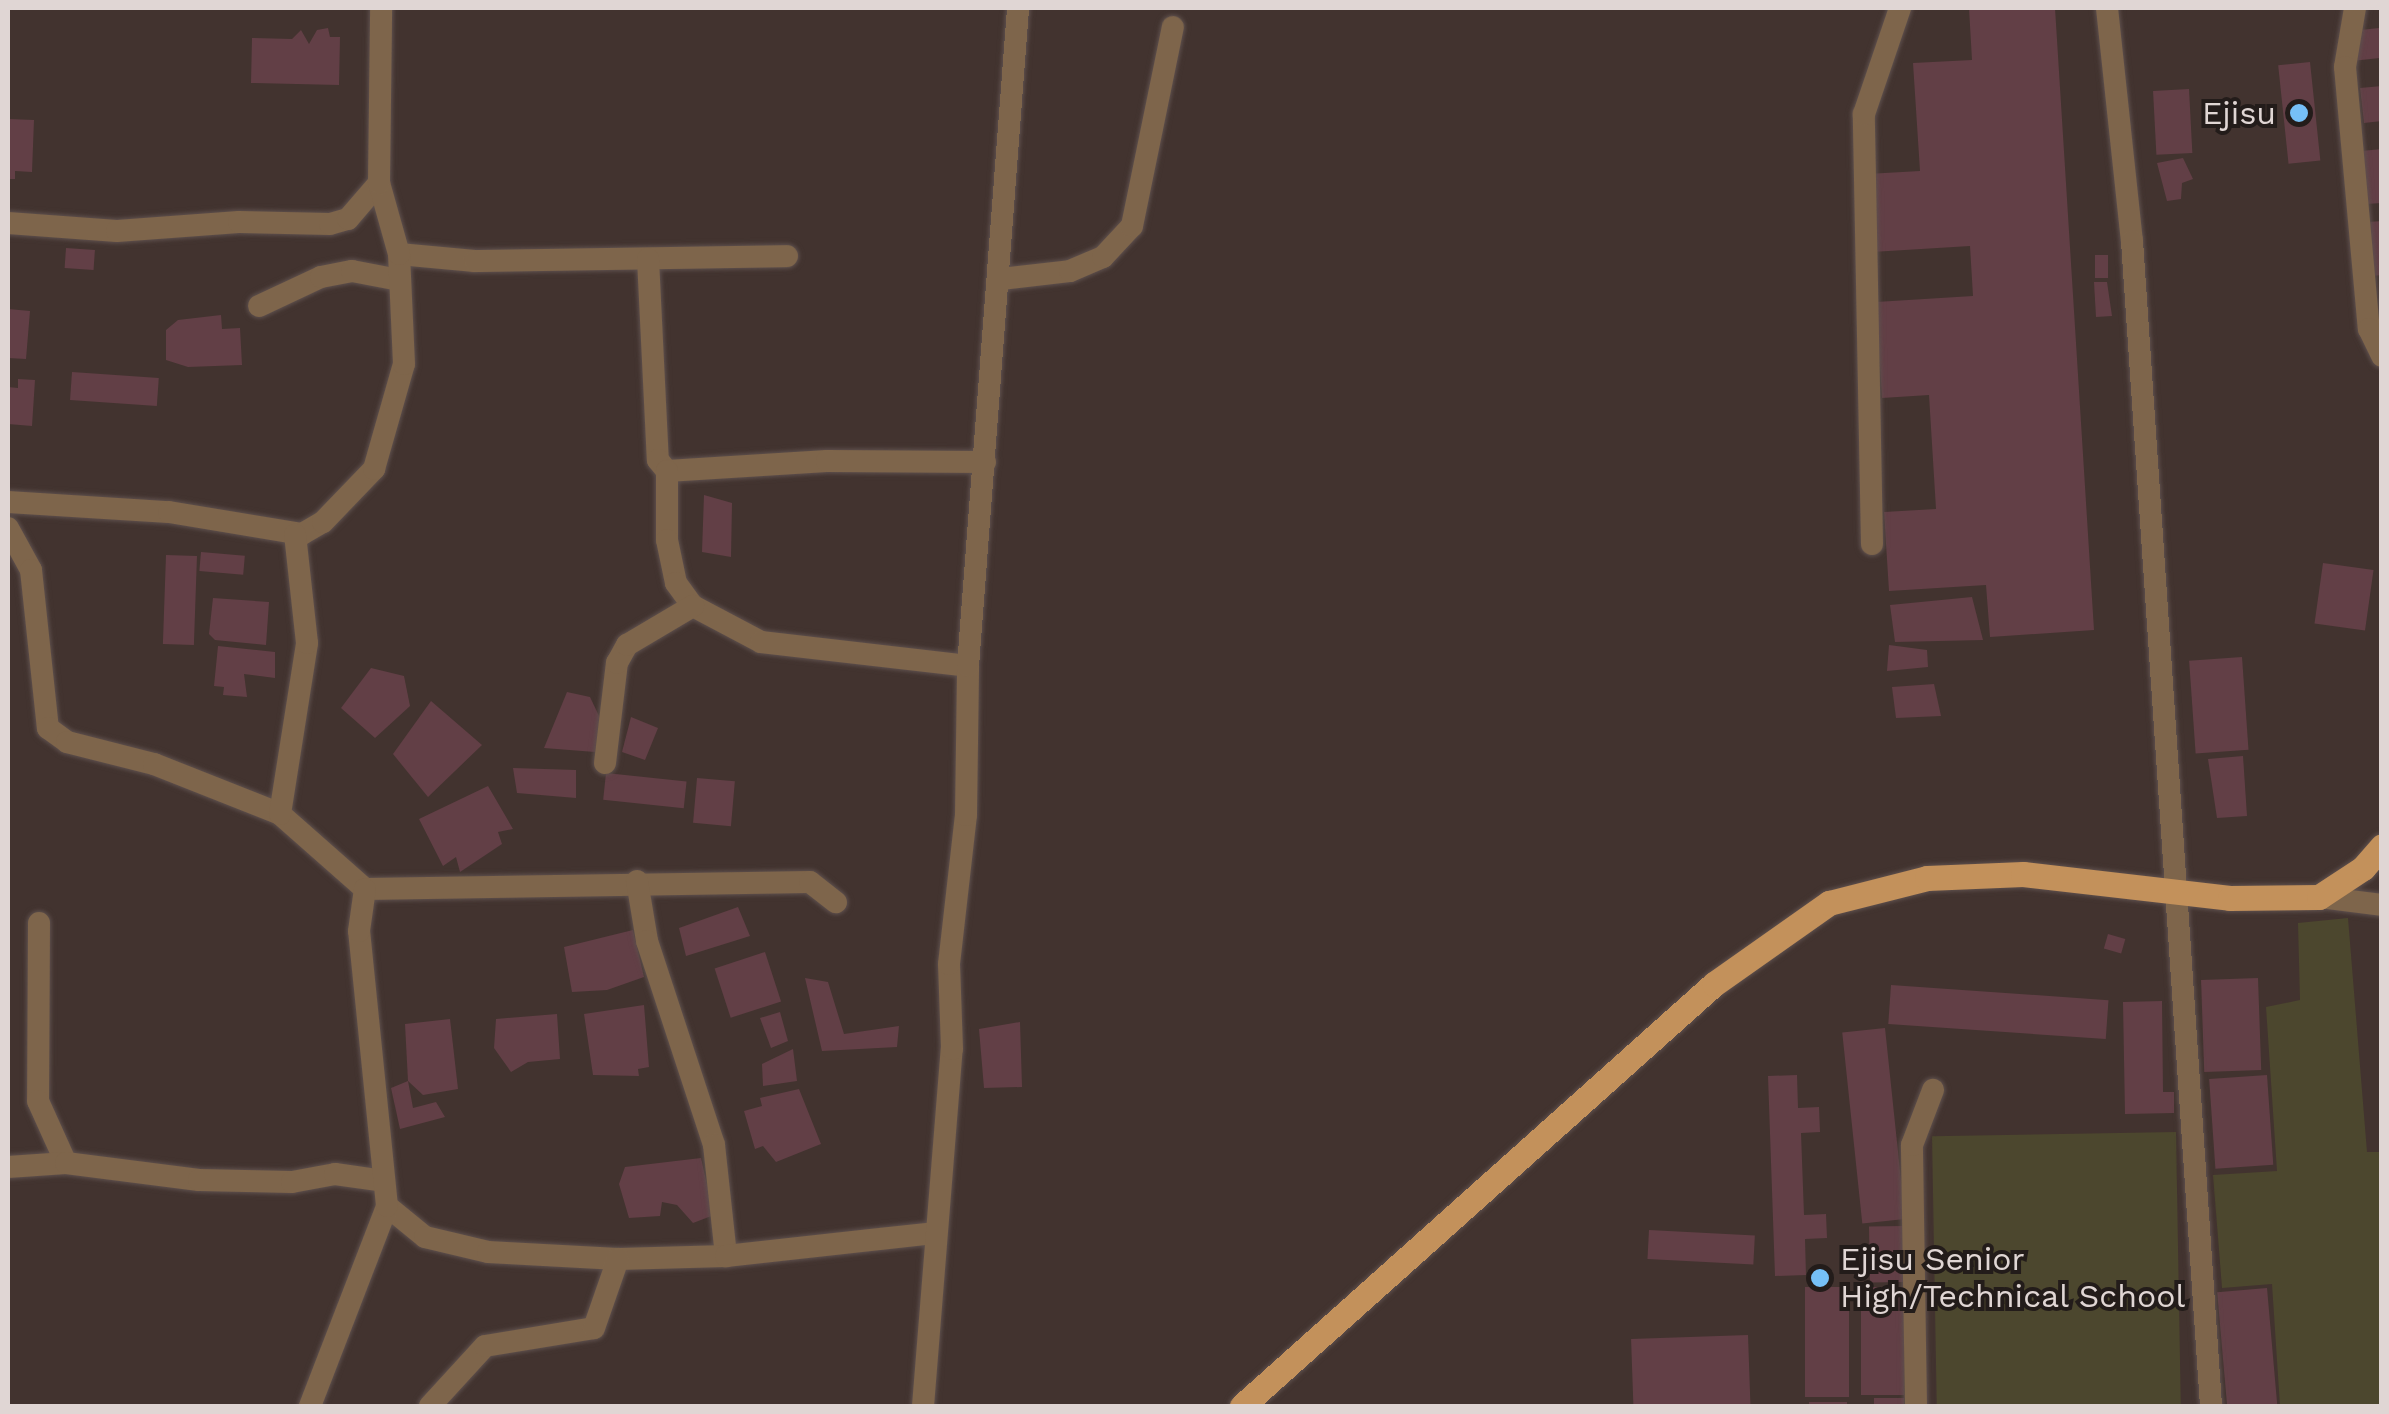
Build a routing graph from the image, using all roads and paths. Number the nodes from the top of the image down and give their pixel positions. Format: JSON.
{"nodes":[{"id":1,"x":381,"y":8,"type":"edge"},
{"id":2,"x":1018,"y":8,"type":"edge"},
{"id":3,"x":1900,"y":8,"type":"edge"},
{"id":4,"x":2107,"y":8,"type":"edge"},
{"id":5,"x":2355,"y":8,"type":"edge"},
{"id":6,"x":1173,"y":27,"type":"dead end"},
{"id":7,"x":379,"y":183,"type":"junction"},
{"id":8,"x":8,"y":223,"type":"edge"},
{"id":9,"x":399,"y":254,"type":"junction"},
{"id":10,"x":787,"y":256,"type":"dead end"},
{"id":11,"x":648,"y":259,"type":"junction"},
{"id":12,"x":1001,"y":279,"type":"junction"},
{"id":13,"x":399,"y":280,"type":"junction"},
{"id":14,"x":258,"y":306,"type":"dead end"},
{"id":15,"x":2382,"y":356,"type":"edge"},
{"id":16,"x":985,"y":462,"type":"junction"},
{"id":17,"x":668,"y":471,"type":"junction"},
{"id":18,"x":8,"y":502,"type":"edge"},
{"id":19,"x":8,"y":528,"type":"edge"},
{"id":20,"x":295,"y":535,"type":"junction"},
{"id":21,"x":1872,"y":544,"type":"dead end"},
{"id":22,"x":693,"y":606,"type":"junction"},
{"id":23,"x":968,"y":666,"type":"junction"},
{"id":24,"x":605,"y":763,"type":"dead end"},
{"id":25,"x":280,"y":814,"type":"junction"},
{"id":26,"x":2382,"y":846,"type":"edge"},
{"id":27,"x":637,"y":880,"type":"junction"},
{"id":28,"x":365,"y":889,"type":"junction"},
{"id":29,"x":2178,"y":894,"type":"junction"},
{"id":30,"x":2319,"y":898,"type":"junction"},
{"id":31,"x":836,"y":902,"type":"dead end"},
{"id":32,"x":2382,"y":906,"type":"edge"},
{"id":33,"x":39,"y":923,"type":"dead end"},
{"id":34,"x":1933,"y":1090,"type":"dead end"},
{"id":35,"x":66,"y":1163,"type":"junction"},
{"id":36,"x":8,"y":1167,"type":"edge"},
{"id":37,"x":384,"y":1181,"type":"junction"},
{"id":38,"x":387,"y":1206,"type":"junction"},
{"id":39,"x":934,"y":1233,"type":"junction"},
{"id":40,"x":726,"y":1256,"type":"junction"},
{"id":41,"x":618,"y":1260,"type":"junction"},
{"id":42,"x":310,"y":1406,"type":"edge"},
{"id":43,"x":430,"y":1406,"type":"edge"},
{"id":44,"x":923,"y":1406,"type":"edge"},
{"id":45,"x":1242,"y":1406,"type":"edge"},
{"id":46,"x":1916,"y":1406,"type":"edge"},
{"id":47,"x":2210,"y":1406,"type":"edge"}],
"edges":[{"from":1,"to":7,"type":"street"},
{"from":2,"to":12,"type":"street"},
{"from":3,"to":21,"type":"street"},
{"from":4,"to":29,"type":"street"},
{"from":5,"to":15,"type":"street"},
{"from":6,"to":12,"type":"street"},
{"from":7,"to":8,"type":"street"},
{"from":7,"to":9,"type":"street"},
{"from":9,"to":11,"type":"street"},
{"from":9,"to":13,"type":"street"},
{"from":10,"to":11,"type":"street"},
{"from":11,"to":17,"type":"street"},
{"from":12,"to":16,"type":"street"},
{"from":13,"to":14,"type":"street"},
{"from":13,"to":20,"type":"street"},
{"from":16,"to":17,"type":"street"},
{"from":16,"to":23,"type":"street"},
{"from":17,"to":22,"type":"street"},
{"from":18,"to":20,"type":"street"},
{"from":19,"to":25,"type":"street"},
{"from":20,"to":25,"type":"street"},
{"from":22,"to":23,"type":"street"},
{"from":22,"to":24,"type":"street"},
{"from":23,"to":39,"type":"street"},
{"from":25,"to":28,"type":"street"},
{"from":26,"to":30,"type":"main road"},
{"from":27,"to":28,"type":"street"},
{"from":27,"to":31,"type":"street"},
{"from":27,"to":40,"type":"street"},
{"from":28,"to":37,"type":"street"},
{"from":29,"to":30,"type":"main road"},
{"from":29,"to":45,"type":"main road"},
{"from":29,"to":47,"type":"street"},
{"from":30,"to":32,"type":"street"},
{"from":33,"to":35,"type":"street"},
{"from":34,"to":46,"type":"street"},
{"from":35,"to":36,"type":"street"},
{"from":35,"to":37,"type":"street"},
{"from":37,"to":38,"type":"street"},
{"from":38,"to":41,"type":"street"},
{"from":38,"to":42,"type":"street"},
{"from":39,"to":40,"type":"street"},
{"from":39,"to":44,"type":"street"},
{"from":40,"to":41,"type":"street"},
{"from":41,"to":43,"type":"street"}]}
